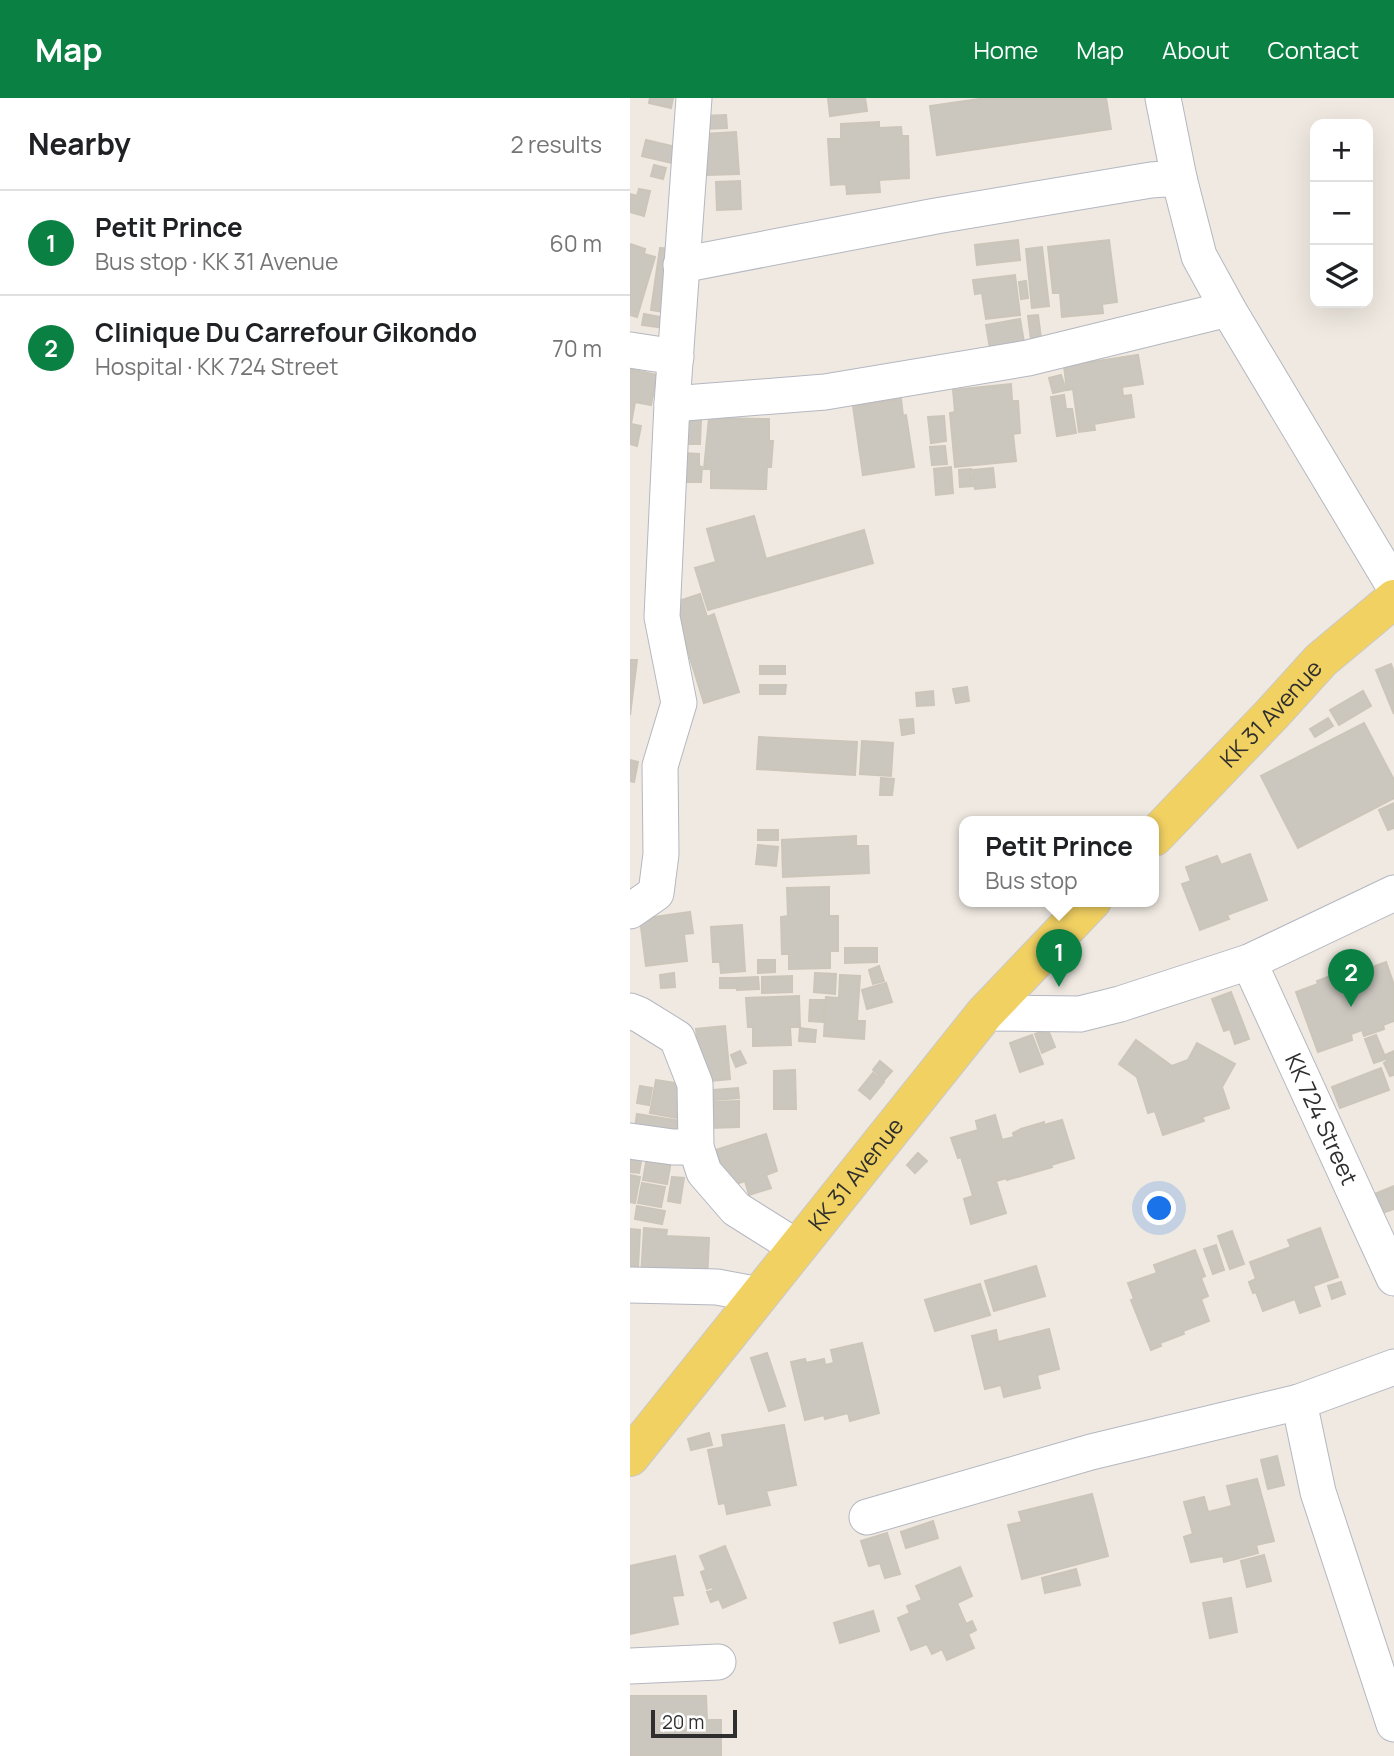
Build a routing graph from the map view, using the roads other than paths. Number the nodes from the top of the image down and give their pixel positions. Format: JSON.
{"nodes":[{"id":1,"x":694,"y":98,"type":"edge"},
{"id":2,"x":1163,"y":98,"type":"edge"},
{"id":3,"x":1179,"y":178,"type":"junction"},
{"id":4,"x":681,"y":264,"type":"junction"},
{"id":5,"x":1228,"y":309,"type":"junction"},
{"id":6,"x":630,"y":351,"type":"edge"},
{"id":7,"x":676,"y":357,"type":"junction"},
{"id":8,"x":672,"y":404,"type":"junction"},
{"id":9,"x":1394,"y":586,"type":"edge"},
{"id":10,"x":1394,"y":599,"type":"edge"},
{"id":11,"x":1159,"y":831,"type":"edge"},
{"id":12,"x":1394,"y":893,"type":"edge"},
{"id":13,"x":1086,"y":907,"type":"edge"},
{"id":14,"x":630,"y":911,"type":"edge"},
{"id":15,"x":1249,"y":962,"type":"junction"},
{"id":16,"x":630,"y":1011,"type":"edge"},
{"id":17,"x":985,"y":1013,"type":"junction"},
{"id":18,"x":630,"y":1141,"type":"edge"},
{"id":19,"x":696,"y":1147,"type":"junction"},
{"id":20,"x":798,"y":1248,"type":"junction"},
{"id":21,"x":1394,"y":1278,"type":"edge"},
{"id":22,"x":630,"y":1285,"type":"edge"},
{"id":23,"x":760,"y":1295,"type":"junction"},
{"id":24,"x":1394,"y":1367,"type":"edge"},
{"id":25,"x":1299,"y":1402,"type":"junction"},
{"id":26,"x":630,"y":1457,"type":"edge"},
{"id":27,"x":867,"y":1517,"type":"dead end"},
{"id":28,"x":718,"y":1662,"type":"dead end"},
{"id":29,"x":630,"y":1666,"type":"edge"},
{"id":30,"x":1394,"y":1724,"type":"edge"}],
"edges":[{"from":1,"to":4,"type":"street"},
{"from":2,"to":3,"type":"street"},
{"from":3,"to":4,"type":"street"},
{"from":3,"to":5,"type":"street"},
{"from":4,"to":7,"type":"street"},
{"from":5,"to":8,"type":"street"},
{"from":5,"to":9,"type":"street"},
{"from":6,"to":7,"type":"street"},
{"from":7,"to":8,"type":"street"},
{"from":8,"to":14,"type":"street"},
{"from":10,"to":11,"type":"main road","name":"KK 31 Avenue"},
{"from":12,"to":15,"type":"street"},
{"from":13,"to":17,"type":"main road","name":"KK 31 Avenue"},
{"from":15,"to":17,"type":"street"},
{"from":15,"to":21,"type":"street","name":"KK 724 Street"},
{"from":16,"to":19,"type":"street"},
{"from":17,"to":20,"type":"main road","name":"KK 31 Avenue"},
{"from":18,"to":19,"type":"street"},
{"from":19,"to":20,"type":"street"},
{"from":20,"to":23,"type":"main road","name":"KK 31 Avenue"},
{"from":22,"to":23,"type":"street"},
{"from":23,"to":26,"type":"main road","name":"KK 31 Avenue"},
{"from":24,"to":25,"type":"street"},
{"from":25,"to":27,"type":"street"},
{"from":25,"to":30,"type":"street"},
{"from":28,"to":29,"type":"street"}]}
